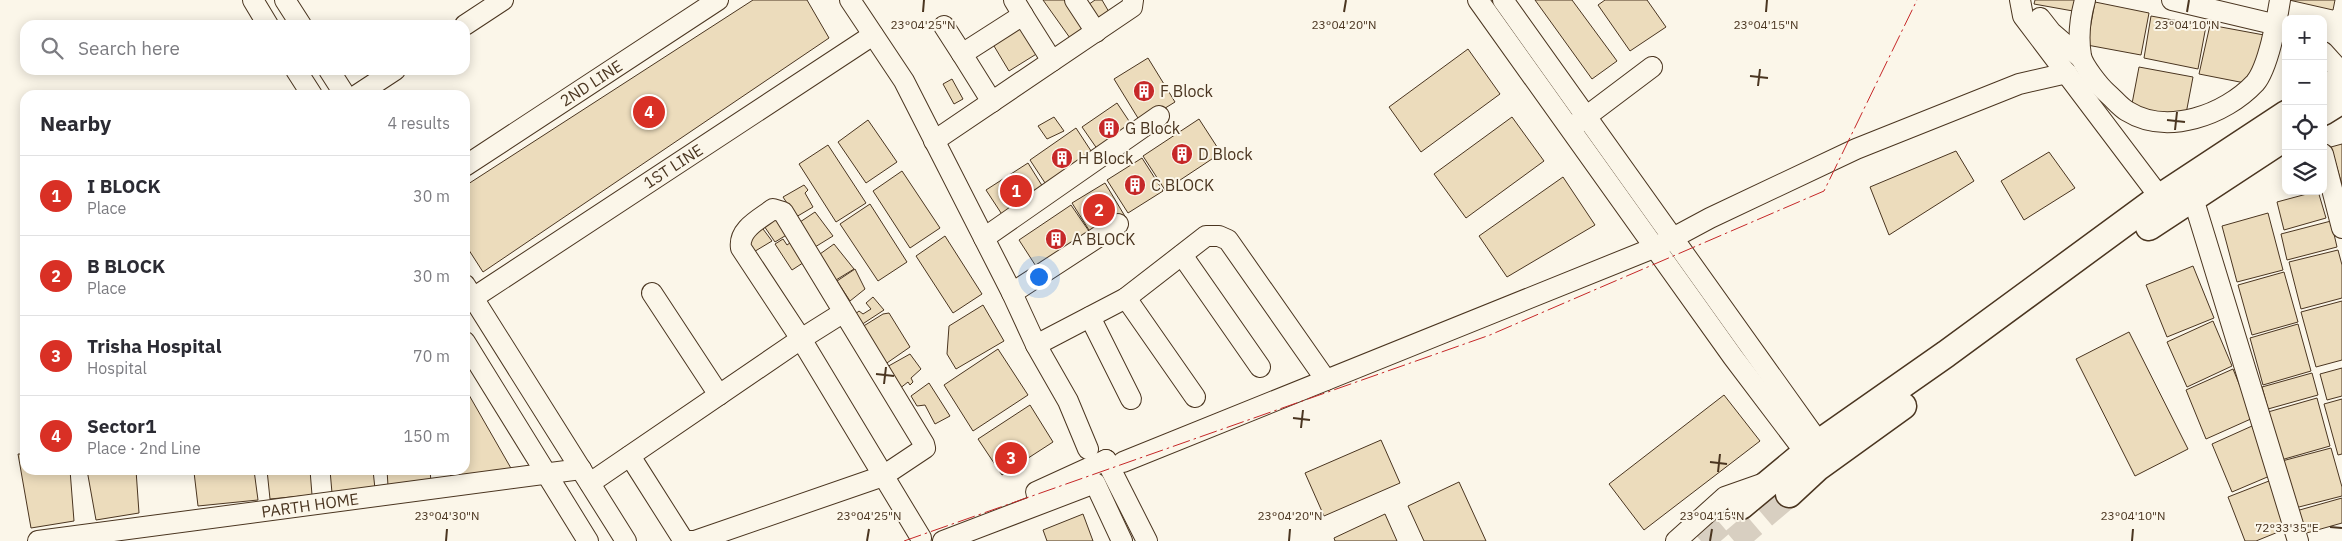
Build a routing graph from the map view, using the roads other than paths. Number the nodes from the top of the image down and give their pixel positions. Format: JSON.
{"nodes":[{"id":1,"x":253,"y":0,"type":"edge"},
{"id":2,"x":285,"y":0,"type":"edge"},
{"id":3,"x":503,"y":0,"type":"edge"},
{"id":4,"x":718,"y":0,"type":"edge"},
{"id":5,"x":850,"y":0,"type":"edge"},
{"id":6,"x":1074,"y":0,"type":"edge"},
{"id":7,"x":1134,"y":0,"type":"edge"},
{"id":8,"x":1478,"y":0,"type":"edge"},
{"id":9,"x":1503,"y":0,"type":"edge"},
{"id":10,"x":2020,"y":0,"type":"edge"},
{"id":11,"x":2032,"y":0,"type":"edge"},
{"id":12,"x":2085,"y":0,"type":"edge"},
{"id":13,"x":2172,"y":0,"type":"edge"},
{"id":14,"x":2280,"y":0,"type":"edge"},
{"id":15,"x":1019,"y":8,"type":"edge"},
{"id":16,"x":265,"y":20,"type":"edge"},
{"id":17,"x":298,"y":20,"type":"edge"},
{"id":18,"x":470,"y":22,"type":"edge"},
{"id":19,"x":944,"y":26,"type":"dead end"},
{"id":20,"x":2281,"y":26,"type":"edge"},
{"id":21,"x":1096,"y":32,"type":"junction"},
{"id":22,"x":873,"y":35,"type":"junction"},
{"id":23,"x":962,"y":54,"type":"junction"},
{"id":24,"x":2327,"y":56,"type":"edge"},
{"id":25,"x":2082,"y":58,"type":"junction"},
{"id":26,"x":1052,"y":61,"type":"junction"},
{"id":27,"x":1652,"y":67,"type":"dead end"},
{"id":28,"x":2067,"y":72,"type":"junction"},
{"id":29,"x":2342,"y":73,"type":"edge"},
{"id":30,"x":299,"y":75,"type":"edge"},
{"id":31,"x":332,"y":75,"type":"edge"},
{"id":32,"x":387,"y":75,"type":"edge"},
{"id":33,"x":2342,"y":78,"type":"edge"},
{"id":34,"x":2327,"y":87,"type":"edge"},
{"id":35,"x":309,"y":90,"type":"edge"},
{"id":36,"x":342,"y":90,"type":"edge"},
{"id":37,"x":365,"y":90,"type":"edge"},
{"id":38,"x":2342,"y":100,"type":"edge"},
{"id":39,"x":992,"y":102,"type":"junction"},
{"id":40,"x":2327,"y":109,"type":"edge"},
{"id":41,"x":1159,"y":116,"type":"dead end"},
{"id":42,"x":1586,"y":117,"type":"junction"},
{"id":43,"x":2282,"y":117,"type":"edge"},
{"id":44,"x":1569,"y":129,"type":"junction"},
{"id":45,"x":934,"y":140,"type":"junction"},
{"id":46,"x":2282,"y":140,"type":"edge"},
{"id":47,"x":470,"y":163,"type":"edge"},
{"id":48,"x":2327,"y":170,"type":"edge"},
{"id":49,"x":2193,"y":198,"type":"junction"},
{"id":50,"x":2165,"y":204,"type":"junction"},
{"id":51,"x":1118,"y":224,"type":"dead end"},
{"id":52,"x":2342,"y":228,"type":"edge"},
{"id":53,"x":984,"y":238,"type":"junction"},
{"id":54,"x":1673,"y":238,"type":"junction"},
{"id":55,"x":1656,"y":247,"type":"junction"},
{"id":56,"x":1182,"y":255,"type":"junction"},
{"id":57,"x":470,"y":291,"type":"edge"},
{"id":58,"x":652,"y":293,"type":"dead end"},
{"id":59,"x":1012,"y":293,"type":"junction"},
{"id":60,"x":470,"y":294,"type":"edge"},
{"id":61,"x":1126,"y":298,"type":"junction"},
{"id":62,"x":844,"y":312,"type":"junction"},
{"id":63,"x":1090,"y":317,"type":"junction"},
{"id":64,"x":801,"y":339,"type":"junction"},
{"id":65,"x":1036,"y":345,"type":"junction"},
{"id":66,"x":470,"y":350,"type":"edge"},
{"id":67,"x":1260,"y":366,"type":"dead end"},
{"id":68,"x":1326,"y":380,"type":"junction"},
{"id":69,"x":719,"y":395,"type":"junction"},
{"id":70,"x":1195,"y":397,"type":"dead end"},
{"id":71,"x":1131,"y":399,"type":"dead end"},
{"id":72,"x":1818,"y":455,"type":"junction"},
{"id":73,"x":630,"y":456,"type":"junction"},
{"id":74,"x":1090,"y":466,"type":"junction"},
{"id":75,"x":1115,"y":466,"type":"junction"},
{"id":76,"x":547,"y":474,"type":"junction"},
{"id":77,"x":585,"y":476,"type":"junction"},
{"id":78,"x":884,"y":476,"type":"junction"},
{"id":79,"x":1780,"y":487,"type":"junction"},
{"id":80,"x":1741,"y":506,"type":"tunnel mouth"},
{"id":81,"x":916,"y":539,"type":"edge"},
{"id":82,"x":38,"y":541,"type":"edge"},
{"id":83,"x":588,"y":541,"type":"edge"},
{"id":84,"x":626,"y":541,"type":"edge"},
{"id":85,"x":943,"y":541,"type":"edge"},
{"id":86,"x":1122,"y":541,"type":"edge"},
{"id":87,"x":1146,"y":541,"type":"edge"},
{"id":88,"x":1676,"y":541,"type":"edge"},
{"id":89,"x":2298,"y":541,"type":"edge"}],
"edges":[{"from":1,"to":16,"type":"street"},
{"from":2,"to":17,"type":"street"},
{"from":3,"to":18,"type":"street"},
{"from":4,"to":47,"type":"street","name":"2ND LINE"},
{"from":5,"to":22,"type":"street"},
{"from":6,"to":21,"type":"street"},
{"from":7,"to":21,"type":"street"},
{"from":8,"to":44,"type":"street"},
{"from":9,"to":42,"type":"street"},
{"from":10,"to":28,"type":"street"},
{"from":11,"to":25,"type":"street"},
{"from":12,"to":25,"type":"street"},
{"from":13,"to":20,"type":"street"},
{"from":14,"to":20,"type":"street"},
{"from":15,"to":23,"type":"street"},
{"from":15,"to":26,"type":"street"},
{"from":19,"to":23,"type":"street"},
{"from":20,"to":25,"type":"street"},
{"from":21,"to":26,"type":"street"},
{"from":22,"to":45,"type":"street"},
{"from":22,"to":57,"type":"street","name":"1ST LINE"},
{"from":23,"to":39,"type":"street"},
{"from":24,"to":29,"type":"street"},
{"from":26,"to":39,"type":"street"},
{"from":27,"to":42,"type":"street"},
{"from":28,"to":50,"type":"street"},
{"from":28,"to":54,"type":"street"},
{"from":30,"to":35,"type":"street"},
{"from":31,"to":36,"type":"street"},
{"from":32,"to":37,"type":"street"},
{"from":33,"to":34,"type":"main road"},
{"from":38,"to":40,"type":"main road"},
{"from":39,"to":45,"type":"street"},
{"from":41,"to":53,"type":"street"},
{"from":42,"to":44,"type":"street"},
{"from":42,"to":54,"type":"street"},
{"from":43,"to":50,"type":"main road"},
{"from":44,"to":55,"type":"street"},
{"from":45,"to":53,"type":"street"},
{"from":46,"to":49,"type":"main road"},
{"from":48,"to":52,"type":"street"},
{"from":49,"to":50,"type":"main road"},
{"from":49,"to":89,"type":"street"},
{"from":50,"to":72,"type":"main road"},
{"from":51,"to":59,"type":"street"},
{"from":53,"to":59,"type":"street"},
{"from":54,"to":55,"type":"street"},
{"from":54,"to":72,"type":"street"},
{"from":55,"to":68,"type":"street"},
{"from":55,"to":72,"type":"street"},
{"from":56,"to":61,"type":"street"},
{"from":56,"to":67,"type":"street"},
{"from":56,"to":68,"type":"street"},
{"from":58,"to":69,"type":"street"},
{"from":59,"to":65,"type":"street"},
{"from":60,"to":77,"type":"street"},
{"from":61,"to":63,"type":"street"},
{"from":61,"to":70,"type":"street"},
{"from":62,"to":64,"type":"street"},
{"from":62,"to":64,"type":"street"},
{"from":62,"to":78,"type":"street"},
{"from":63,"to":65,"type":"street"},
{"from":63,"to":71,"type":"street"},
{"from":64,"to":69,"type":"street"},
{"from":64,"to":78,"type":"street"},
{"from":65,"to":74,"type":"street"},
{"from":66,"to":76,"type":"street"},
{"from":68,"to":75,"type":"street"},
{"from":69,"to":73,"type":"street"},
{"from":72,"to":79,"type":"main road"},
{"from":73,"to":77,"type":"street"},
{"from":73,"to":78,"type":"street"},
{"from":74,"to":75,"type":"street"},
{"from":74,"to":75,"type":"street"},
{"from":74,"to":81,"type":"street"},
{"from":74,"to":85,"type":"street"},
{"from":74,"to":86,"type":"street"},
{"from":75,"to":87,"type":"street"},
{"from":76,"to":77,"type":"street","name":"PARTH HOME"},
{"from":76,"to":82,"type":"street","name":"PARTH HOME"},
{"from":76,"to":83,"type":"street"},
{"from":77,"to":84,"type":"street"},
{"from":78,"to":81,"type":"street"},
{"from":79,"to":80,"type":"main road"},
{"from":79,"to":88,"type":"street"}]}
